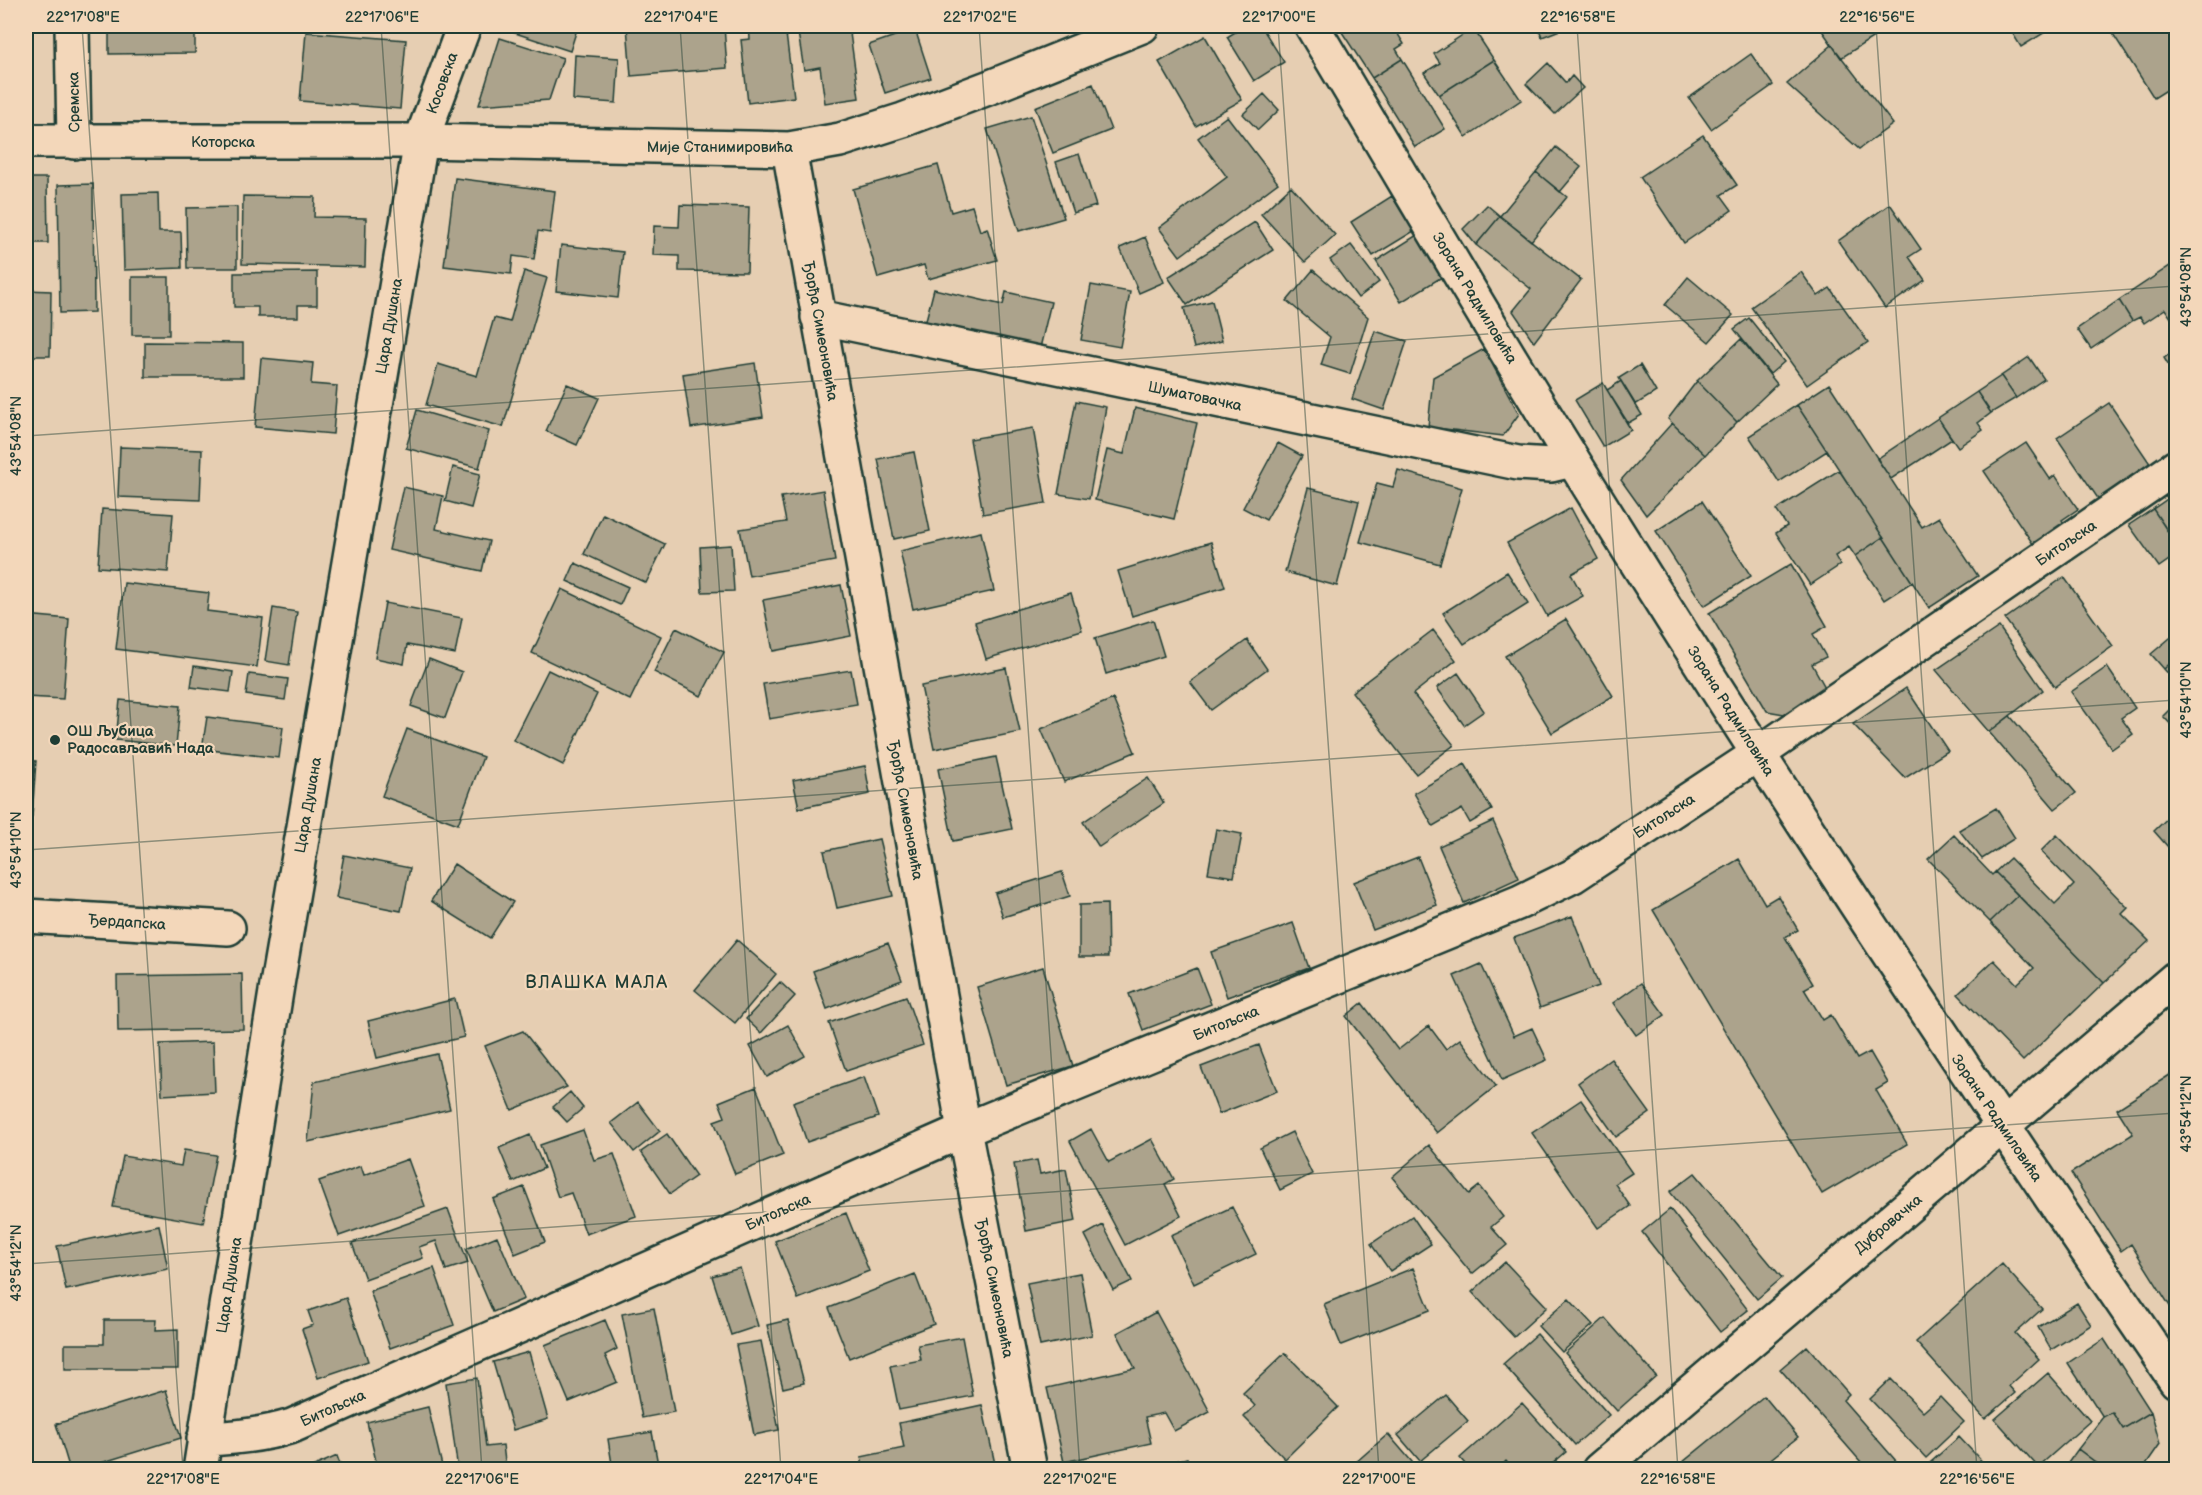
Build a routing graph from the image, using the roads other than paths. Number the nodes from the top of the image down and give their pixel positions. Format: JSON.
{"nodes":[{"id":1,"x":72,"y":26,"type":"edge"},
{"id":2,"x":464,"y":26,"type":"edge"},
{"id":3,"x":1142,"y":26,"type":"edge"},
{"id":4,"x":1312,"y":26,"type":"edge"},
{"id":5,"x":26,"y":141,"type":"edge"},
{"id":6,"x":421,"y":141,"type":"junction"},
{"id":7,"x":74,"y":142,"type":"junction"},
{"id":8,"x":789,"y":149,"type":"junction"},
{"id":9,"x":818,"y":317,"type":"junction"},
{"id":10,"x":1572,"y":460,"type":"junction"},
{"id":11,"x":2176,"y":467,"type":"edge"},
{"id":12,"x":1758,"y":754,"type":"junction"},
{"id":13,"x":26,"y":916,"type":"edge"},
{"id":14,"x":228,"y":928,"type":"dead end"},
{"id":15,"x":2176,"y":978,"type":"edge"},
{"id":16,"x":2002,"y":1127,"type":"junction"},
{"id":17,"x":964,"y":1130,"type":"junction"},
{"id":18,"x":2176,"y":1381,"type":"edge"},
{"id":19,"x":202,"y":1454,"type":"edge"},
{"id":20,"x":1030,"y":1470,"type":"edge"},
{"id":21,"x":1599,"y":1470,"type":"edge"}],
"edges":[{"from":1,"to":7,"type":"street","name":"Сремска"},
{"from":2,"to":6,"type":"street","name":"Косовска"},
{"from":3,"to":8,"type":"street","name":"Мије Станимировића"},
{"from":4,"to":10,"type":"street","name":"Зорана Радмиловића"},
{"from":5,"to":7,"type":"street","name":"Которска"},
{"from":6,"to":7,"type":"street","name":"Которска"},
{"from":6,"to":8,"type":"street","name":"Мије Станимировића"},
{"from":6,"to":19,"type":"street","name":"Цара Душана"},
{"from":8,"to":9,"type":"street","name":"Ђорђа Симеоновића"},
{"from":9,"to":10,"type":"street","name":"Шуматовачка"},
{"from":9,"to":17,"type":"street","name":"Ђорђа Симеоновића"},
{"from":10,"to":12,"type":"street","name":"Зорана Радмиловића"},
{"from":11,"to":12,"type":"street","name":"Битољска"},
{"from":12,"to":16,"type":"street","name":"Зорана Радмиловића"},
{"from":12,"to":17,"type":"street","name":"Битољска"},
{"from":13,"to":14,"type":"street","name":"Ђердапска"},
{"from":15,"to":16,"type":"street","name":"Дубровачка"},
{"from":16,"to":18,"type":"street","name":"Зорана Радмиловића"},
{"from":16,"to":21,"type":"street","name":"Дубровачка"},
{"from":17,"to":19,"type":"street","name":"Битољска"},
{"from":17,"to":20,"type":"street","name":"Ђорђа Симеоновића"}]}
